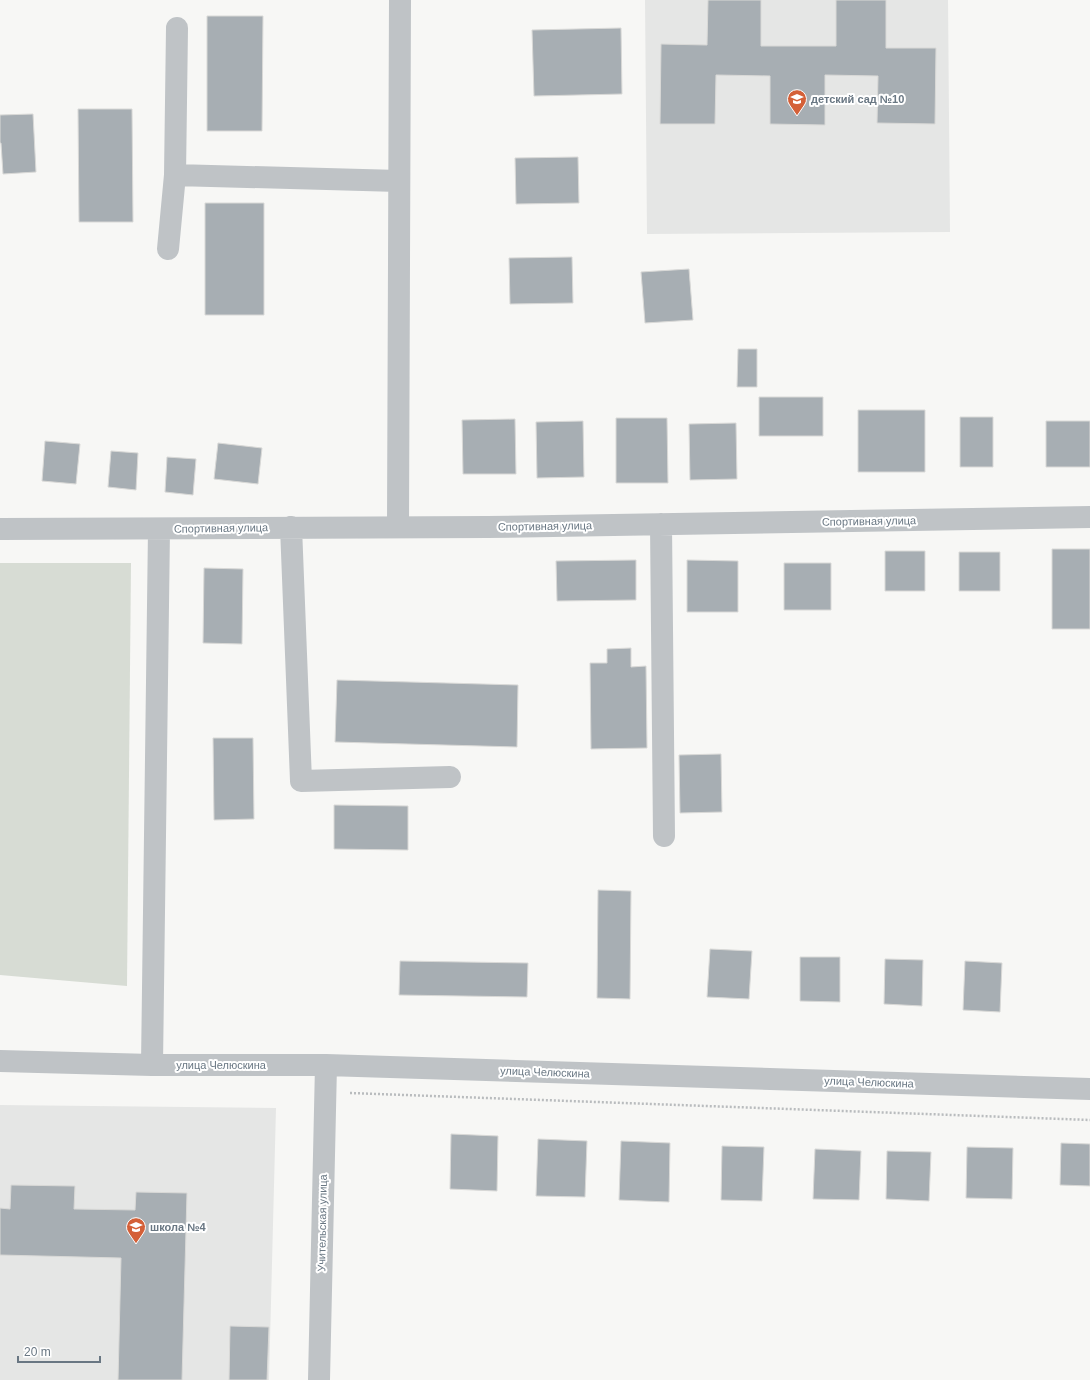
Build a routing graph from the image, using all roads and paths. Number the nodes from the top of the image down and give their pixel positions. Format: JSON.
{"nodes":[{"id":1,"x":400,"y":0,"type":"edge"},
{"id":2,"x":176,"y":28,"type":"dead end"},
{"id":3,"x":175,"y":175,"type":"junction"},
{"id":4,"x":400,"y":181,"type":"junction"},
{"id":5,"x":168,"y":249,"type":"dead end"},
{"id":6,"x":1090,"y":517,"type":"edge"},
{"id":7,"x":661,"y":524,"type":"junction"},
{"id":8,"x":398,"y":526,"type":"junction"},
{"id":9,"x":291,"y":527,"type":"junction"},
{"id":10,"x":0,"y":529,"type":"edge"},
{"id":11,"x":159,"y":529,"type":"junction"},
{"id":12,"x":450,"y":777,"type":"dead end"},
{"id":13,"x":664,"y":836,"type":"dead end"},
{"id":14,"x":0,"y":1061,"type":"edge"},
{"id":15,"x":152,"y":1065,"type":"junction"},
{"id":16,"x":326,"y":1065,"type":"junction"},
{"id":17,"x":1090,"y":1089,"type":"edge"},
{"id":18,"x":325,"y":1092,"type":"junction"},
{"id":19,"x":1090,"y":1120,"type":"edge"},
{"id":20,"x":319,"y":1380,"type":"edge"}],
"edges":[{"from":1,"to":4,"type":"street"},
{"from":2,"to":3,"type":"street"},
{"from":3,"to":4,"type":"street"},
{"from":3,"to":5,"type":"street"},
{"from":4,"to":8,"type":"street"},
{"from":6,"to":7,"type":"street","name":"Спортивная улица"},
{"from":7,"to":8,"type":"street","name":"Спортивная улица"},
{"from":7,"to":13,"type":"street"},
{"from":8,"to":9,"type":"street","name":"Спортивная улица"},
{"from":9,"to":11,"type":"street","name":"Спортивная улица"},
{"from":9,"to":12,"type":"street"},
{"from":10,"to":11,"type":"street","name":"Спортивная улица"},
{"from":11,"to":15,"type":"street"},
{"from":14,"to":15,"type":"street","name":"улица Челюскина"},
{"from":15,"to":16,"type":"street","name":"улица Челюскина"},
{"from":16,"to":17,"type":"street","name":"улица Челюскина"},
{"from":16,"to":18,"type":"street","name":"Учительская улица"},
{"from":18,"to":19,"type":"path"},
{"from":18,"to":20,"type":"street","name":"Учительская улица"}]}
